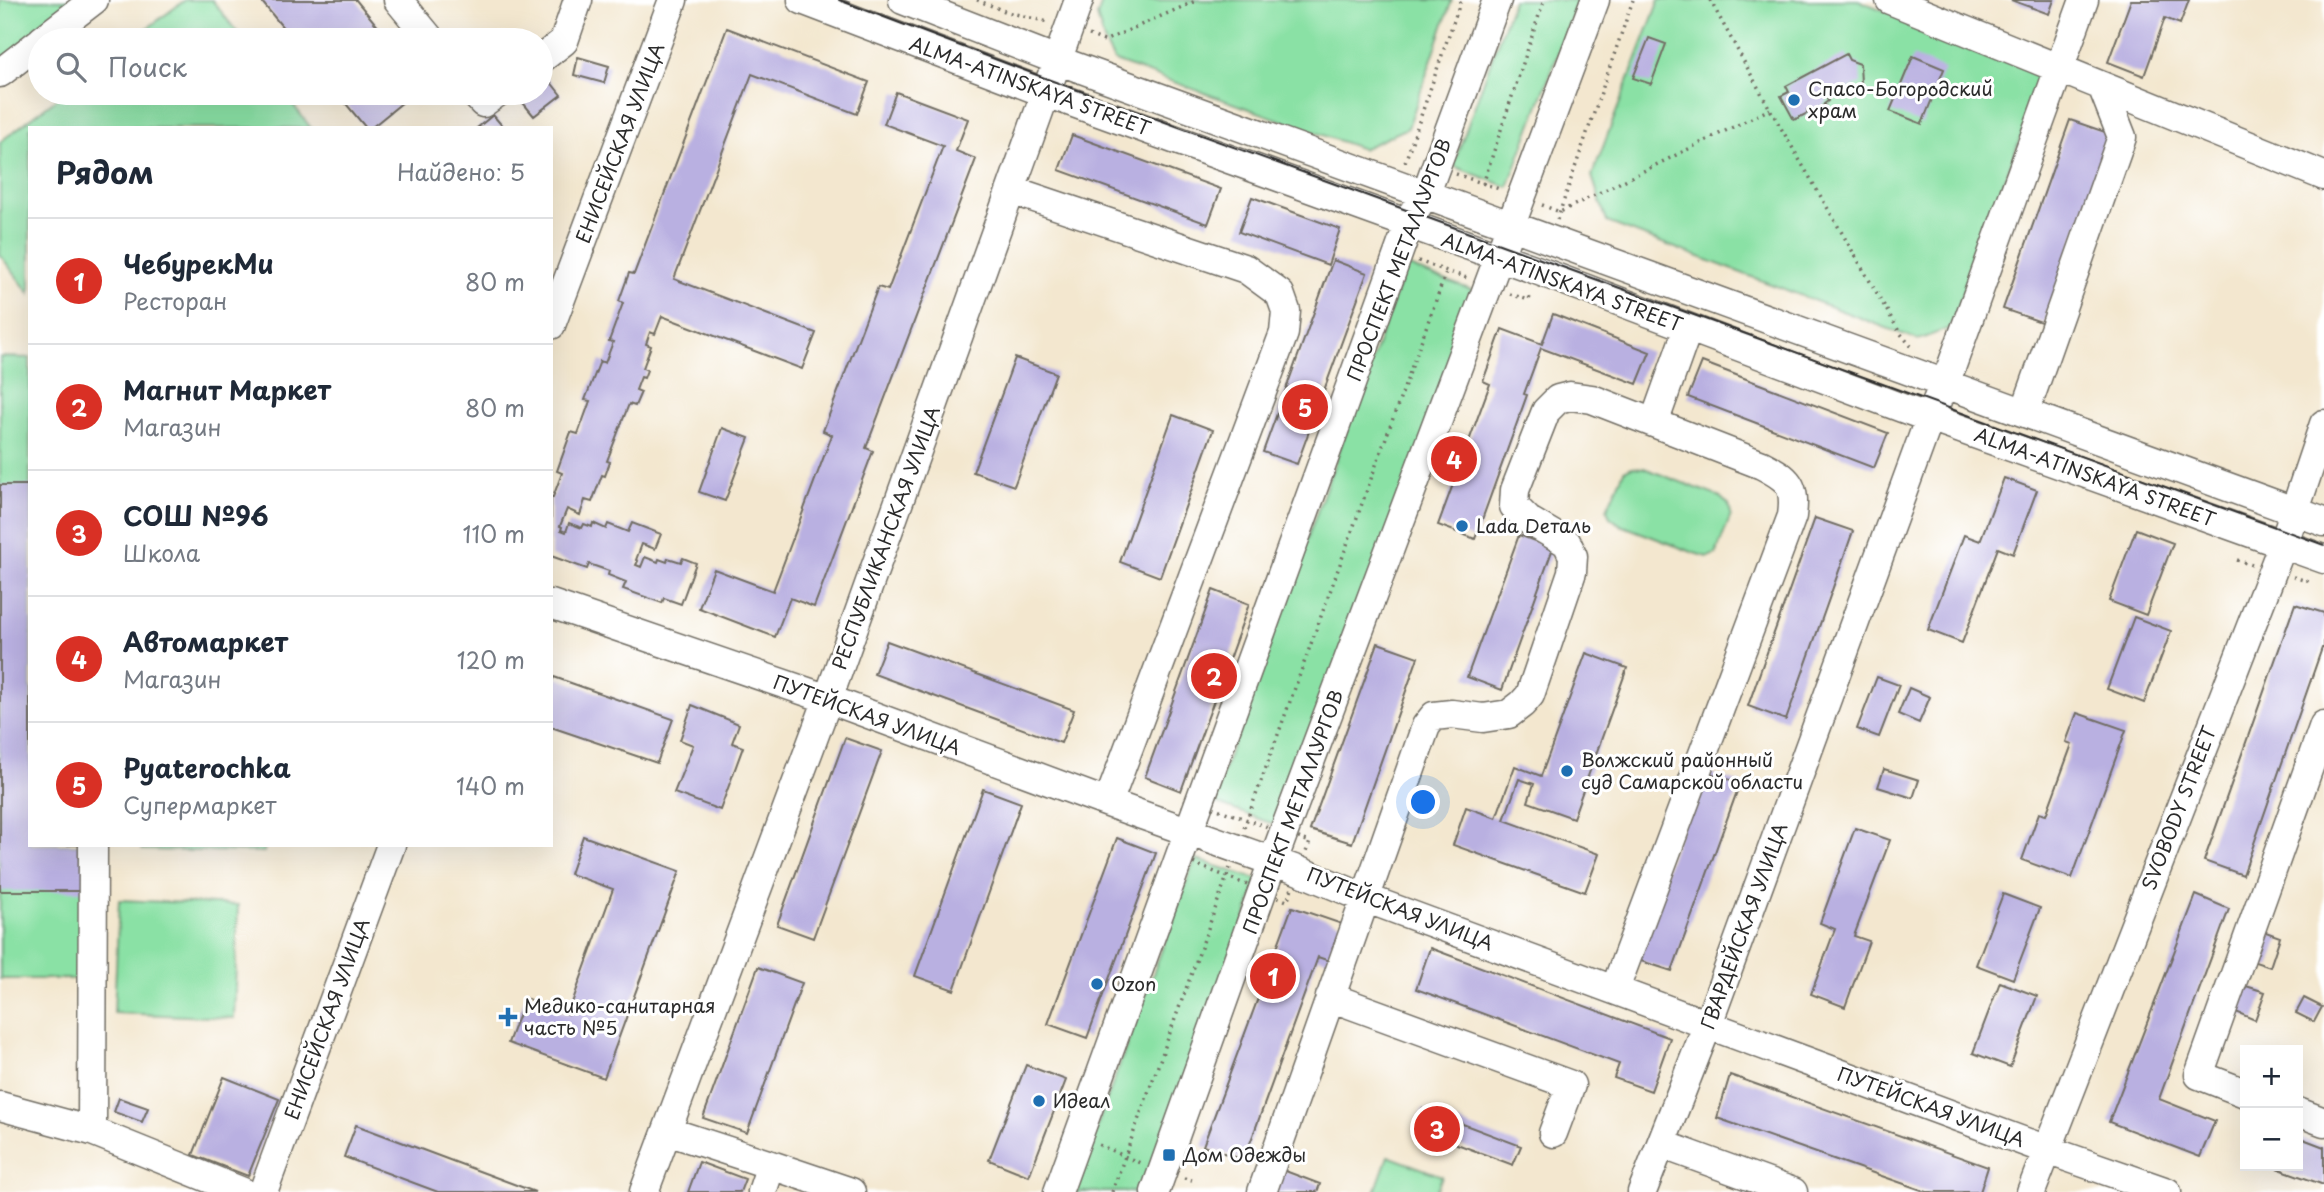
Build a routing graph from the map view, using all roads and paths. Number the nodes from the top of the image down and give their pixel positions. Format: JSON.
{"nodes":[{"id":1,"x":94,"y":0,"type":"edge"},
{"id":2,"x":398,"y":0,"type":"edge"},
{"id":3,"x":578,"y":0,"type":"edge"},
{"id":4,"x":673,"y":0,"type":"edge"},
{"id":5,"x":802,"y":0,"type":"edge"},
{"id":6,"x":903,"y":0,"type":"edge"},
{"id":7,"x":1079,"y":0,"type":"edge"},
{"id":8,"x":1497,"y":0,"type":"edge"},
{"id":9,"x":1544,"y":0,"type":"edge"},
{"id":10,"x":1595,"y":0,"type":"edge"},
{"id":11,"x":1633,"y":0,"type":"edge"},
{"id":12,"x":1710,"y":0,"type":"edge"},
{"id":13,"x":1890,"y":0,"type":"edge"},
{"id":14,"x":2084,"y":0,"type":"edge"},
{"id":15,"x":58,"y":28,"type":"edge"},
{"id":16,"x":421,"y":28,"type":"edge"},
{"id":17,"x":553,"y":50,"type":"edge"},
{"id":18,"x":28,"y":51,"type":"edge"},
{"id":19,"x":1057,"y":60,"type":"junction"},
{"id":20,"x":2059,"y":69,"type":"junction"},
{"id":21,"x":0,"y":73,"type":"edge"},
{"id":22,"x":2102,"y":86,"type":"junction"},
{"id":23,"x":1046,"y":93,"type":"junction"},
{"id":24,"x":1770,"y":109,"type":"junction"},
{"id":25,"x":1407,"y":155,"type":"dead end"},
{"id":26,"x":1436,"y":166,"type":"junction"},
{"id":27,"x":2324,"y":176,"type":"edge"},
{"id":28,"x":1483,"y":184,"type":"junction"},
{"id":29,"x":1011,"y":190,"type":"junction"},
{"id":30,"x":1426,"y":193,"type":"junction"},
{"id":31,"x":1521,"y":197,"type":"junction"},
{"id":32,"x":1559,"y":212,"type":"junction"},
{"id":33,"x":1512,"y":224,"type":"junction"},
{"id":34,"x":1409,"y":226,"type":"junction"},
{"id":35,"x":1500,"y":257,"type":"junction"},
{"id":36,"x":1447,"y":270,"type":"dead end"},
{"id":37,"x":553,"y":320,"type":"edge"},
{"id":38,"x":1688,"y":328,"type":"junction"},
{"id":39,"x":1915,"y":352,"type":"dead end"},
{"id":40,"x":1945,"y":383,"type":"junction"},
{"id":41,"x":2025,"y":412,"type":"junction"},
{"id":42,"x":1930,"y":417,"type":"junction"},
{"id":43,"x":1654,"y":423,"type":"junction"},
{"id":44,"x":2324,"y":424,"type":"edge"},
{"id":45,"x":2295,"y":512,"type":"junction"},
{"id":46,"x":2324,"y":522,"type":"edge"},
{"id":47,"x":2281,"y":544,"type":"junction"},
{"id":48,"x":2324,"y":559,"type":"edge"},
{"id":49,"x":553,"y":605,"type":"edge"},
{"id":50,"x":828,"y":699,"type":"junction"},
{"id":51,"x":2324,"y":725,"type":"edge"},
{"id":52,"x":1193,"y":801,"type":"junction"},
{"id":53,"x":1108,"y":803,"type":"junction"},
{"id":54,"x":1247,"y":820,"type":"junction"},
{"id":55,"x":1297,"y":837,"type":"junction"},
{"id":56,"x":93,"y":847,"type":"edge"},
{"id":57,"x":390,"y":847,"type":"edge"},
{"id":58,"x":1179,"y":847,"type":"junction"},
{"id":59,"x":1237,"y":849,"type":"junction"},
{"id":60,"x":1273,"y":861,"type":"junction"},
{"id":61,"x":1227,"y":875,"type":"junction"},
{"id":62,"x":1274,"y":897,"type":"junction"},
{"id":63,"x":1365,"y":898,"type":"junction"},
{"id":64,"x":1615,"y":989,"type":"junction"},
{"id":65,"x":1330,"y":997,"type":"junction"},
{"id":66,"x":1708,"y":1024,"type":"junction"},
{"id":67,"x":2240,"y":1091,"type":"edge"},
{"id":68,"x":1,"y":1109,"type":"edge"},
{"id":69,"x":2303,"y":1114,"type":"edge"},
{"id":70,"x":2324,"y":1122,"type":"edge"},
{"id":71,"x":92,"y":1131,"type":"junction"},
{"id":72,"x":667,"y":1131,"type":"junction"},
{"id":73,"x":1553,"y":1133,"type":"dead end"},
{"id":74,"x":1079,"y":1136,"type":"junction"},
{"id":75,"x":1661,"y":1144,"type":"junction"},
{"id":76,"x":2047,"y":1150,"type":"junction"},
{"id":77,"x":1124,"y":1157,"type":"junction"},
{"id":78,"x":771,"y":1165,"type":"junction"},
{"id":79,"x":1192,"y":1180,"type":"dead end"},
{"id":80,"x":1159,"y":1182,"type":"edge"},
{"id":81,"x":1755,"y":1185,"type":"edge"},
{"id":82,"x":243,"y":1192,"type":"edge"},
{"id":83,"x":263,"y":1192,"type":"edge"},
{"id":84,"x":644,"y":1192,"type":"edge"},
{"id":85,"x":762,"y":1192,"type":"edge"},
{"id":86,"x":851,"y":1192,"type":"edge"},
{"id":87,"x":1058,"y":1192,"type":"edge"},
{"id":88,"x":1112,"y":1192,"type":"edge"},
{"id":89,"x":1262,"y":1192,"type":"edge"},
{"id":90,"x":1642,"y":1192,"type":"edge"},
{"id":91,"x":1793,"y":1192,"type":"edge"},
{"id":92,"x":2031,"y":1192,"type":"edge"},
{"id":93,"x":2167,"y":1192,"type":"edge"}],
"edges":[{"from":1,"to":15,"type":"street"},
{"from":2,"to":16,"type":"street"},
{"from":3,"to":17,"type":"street"},
{"from":4,"to":37,"type":"street","name":"ЕНИСЕЙСКАЯ УЛИЦА"},
{"from":5,"to":23,"type":"street","name":"ALMA-ATINSKAYA STREET"},
{"from":6,"to":19,"type":"street","name":"ALMA-ATINSKAYA STREET"},
{"from":7,"to":19,"type":"street","name":"РЕСПУБЛИКАНСКАЯ УЛИЦА"},
{"from":8,"to":26,"type":"street","name":"ПРОСПЕКТ МЕТАЛЛУРГОВ"},
{"from":9,"to":28,"type":"path"},
{"from":10,"to":31,"type":"street","name":"ПРОСПЕКТ МЕТАЛЛУРГОВ"},
{"from":11,"to":32,"type":"path"},
{"from":12,"to":24,"type":"path"},
{"from":13,"to":20,"type":"street"},
{"from":14,"to":20,"type":"street","name":"ГВАРДЕЙСКАЯ УЛИЦА"},
{"from":18,"to":21,"type":"street"},
{"from":19,"to":23,"type":"street","name":"РЕСПУБЛИКАНСКАЯ УЛИЦА"},
{"from":19,"to":30,"type":"street","name":"ALMA-ATINSKAYA STREET"},
{"from":20,"to":22,"type":"street"},
{"from":20,"to":40,"type":"street","name":"ГВАРДЕЙСКАЯ УЛИЦА"},
{"from":22,"to":27,"type":"street"},
{"from":22,"to":41,"type":"street"},
{"from":23,"to":29,"type":"street","name":"РЕСПУБЛИКАНСКАЯ УЛИЦА"},
{"from":23,"to":34,"type":"street","name":"ALMA-ATINSKAYA STREET"},
{"from":24,"to":32,"type":"path"},
{"from":24,"to":39,"type":"path"},
{"from":25,"to":26,"type":"path"},
{"from":26,"to":28,"type":"path"},
{"from":26,"to":30,"type":"street","name":"ПРОСПЕКТ МЕТАЛЛУРГОВ"},
{"from":28,"to":31,"type":"path"},
{"from":29,"to":50,"type":"street","name":"РЕСПУБЛИКАНСКАЯ УЛИЦА"},
{"from":29,"to":53,"type":"street"},
{"from":30,"to":33,"type":"street","name":"ALMA-ATINSKAYA STREET"},
{"from":30,"to":34,"type":"street","name":"ПРОСПЕКТ МЕТАЛЛУРГОВ"},
{"from":31,"to":32,"type":"path"},
{"from":31,"to":33,"type":"street","name":"ПРОСПЕКТ МЕТАЛЛУРГОВ"},
{"from":33,"to":35,"type":"street","name":"ПРОСПЕКТ МЕТАЛЛУРГОВ"},
{"from":33,"to":40,"type":"street","name":"ALMA-ATINSKAYA STREET"},
{"from":34,"to":35,"type":"street","name":"ALMA-ATINSKAYA STREET"},
{"from":34,"to":52,"type":"street","name":"ПРОСПЕКТ МЕТАЛЛУРГОВ"},
{"from":35,"to":38,"type":"street","name":"ALMA-ATINSKAYA STREET"},
{"from":35,"to":55,"type":"street","name":"ПРОСПЕКТ МЕТАЛЛУРГОВ"},
{"from":36,"to":54,"type":"path"},
{"from":38,"to":42,"type":"street","name":"ALMA-ATINSKAYA STREET"},
{"from":38,"to":43,"type":"street"},
{"from":40,"to":41,"type":"street","name":"ALMA-ATINSKAYA STREET"},
{"from":40,"to":42,"type":"street","name":"ГВАРДЕЙСКАЯ УЛИЦА"},
{"from":41,"to":45,"type":"street","name":"ALMA-ATINSKAYA STREET"},
{"from":42,"to":47,"type":"street","name":"ALMA-ATINSKAYA STREET"},
{"from":42,"to":66,"type":"street","name":"ГВАРДЕЙСКАЯ УЛИЦА"},
{"from":43,"to":63,"type":"street"},
{"from":43,"to":64,"type":"street"},
{"from":44,"to":45,"type":"street","name":"SVOBODY STREET"},
{"from":45,"to":46,"type":"street","name":"ALMA-ATINSKAYA STREET"},
{"from":45,"to":47,"type":"street","name":"SVOBODY STREET"},
{"from":47,"to":48,"type":"street","name":"ALMA-ATINSKAYA STREET"},
{"from":47,"to":76,"type":"street","name":"SVOBODY STREET"},
{"from":49,"to":50,"type":"street","name":"ПУТЕЙСКАЯ УЛИЦА"},
{"from":50,"to":53,"type":"street","name":"ПУТЕЙСКАЯ УЛИЦА"},
{"from":50,"to":72,"type":"street","name":"РЕСПУБЛИКАНСКАЯ УЛИЦА"},
{"from":51,"to":67,"type":"street"},
{"from":52,"to":54,"type":"path"},
{"from":52,"to":58,"type":"street","name":"ПРОСПЕКТ МЕТАЛЛУРГОВ"},
{"from":53,"to":58,"type":"street","name":"ПУТЕЙСКАЯ УЛИЦА"},
{"from":54,"to":55,"type":"path"},
{"from":54,"to":59,"type":"path"},
{"from":55,"to":60,"type":"street","name":"ПРОСПЕКТ МЕТАЛЛУРГОВ"},
{"from":56,"to":71,"type":"street"},
{"from":57,"to":83,"type":"street","name":"ЕНИСЕЙСКАЯ УЛИЦА"},
{"from":58,"to":59,"type":"street","name":"ПУТЕЙСКАЯ УЛИЦА"},
{"from":58,"to":61,"type":"path"},
{"from":58,"to":74,"type":"street","name":"ПРОСПЕКТ МЕТАЛЛУРГОВ"},
{"from":59,"to":60,"type":"street","name":"ПУТЕЙСКАЯ УЛИЦА"},
{"from":59,"to":61,"type":"path"},
{"from":60,"to":62,"type":"street","name":"ПРОСПЕКТ МЕТАЛЛУРГОВ"},
{"from":60,"to":63,"type":"street","name":"ПУТЕЙСКАЯ УЛИЦА"},
{"from":61,"to":62,"type":"path"},
{"from":61,"to":77,"type":"path"},
{"from":62,"to":80,"type":"street","name":"ПРОСПЕКТ МЕТАЛЛУРГОВ"},
{"from":63,"to":64,"type":"street","name":"ПУТЕЙСКАЯ УЛИЦА"},
{"from":63,"to":65,"type":"street"},
{"from":64,"to":66,"type":"street","name":"ПУТЕЙСКАЯ УЛИЦА"},
{"from":65,"to":73,"type":"street"},
{"from":65,"to":89,"type":"street"},
{"from":66,"to":75,"type":"street","name":"ГВАРДЕЙСКАЯ УЛИЦА"},
{"from":66,"to":76,"type":"street","name":"ПУТЕЙСКАЯ УЛИЦА"},
{"from":68,"to":71,"type":"street"},
{"from":69,"to":70,"type":"street"},
{"from":71,"to":82,"type":"street"},
{"from":72,"to":78,"type":"street"},
{"from":72,"to":84,"type":"street","name":"РЕСПУБЛИКАНСКАЯ УЛИЦА"},
{"from":74,"to":77,"type":"path"},
{"from":74,"to":87,"type":"street","name":"ПРОСПЕКТ МЕТАЛЛУРГОВ"},
{"from":75,"to":81,"type":"street"},
{"from":75,"to":90,"type":"street","name":"ГВАРДЕЙСКАЯ УЛИЦА"},
{"from":76,"to":92,"type":"street","name":"SVOBODY STREET"},
{"from":76,"to":93,"type":"street","name":"ПУТЕЙСКАЯ УЛИЦА"},
{"from":77,"to":80,"type":"path"},
{"from":77,"to":88,"type":"path"},
{"from":78,"to":85,"type":"street"},
{"from":78,"to":86,"type":"street"},
{"from":79,"to":80,"type":"path"},
{"from":81,"to":91,"type":"street"}]}
